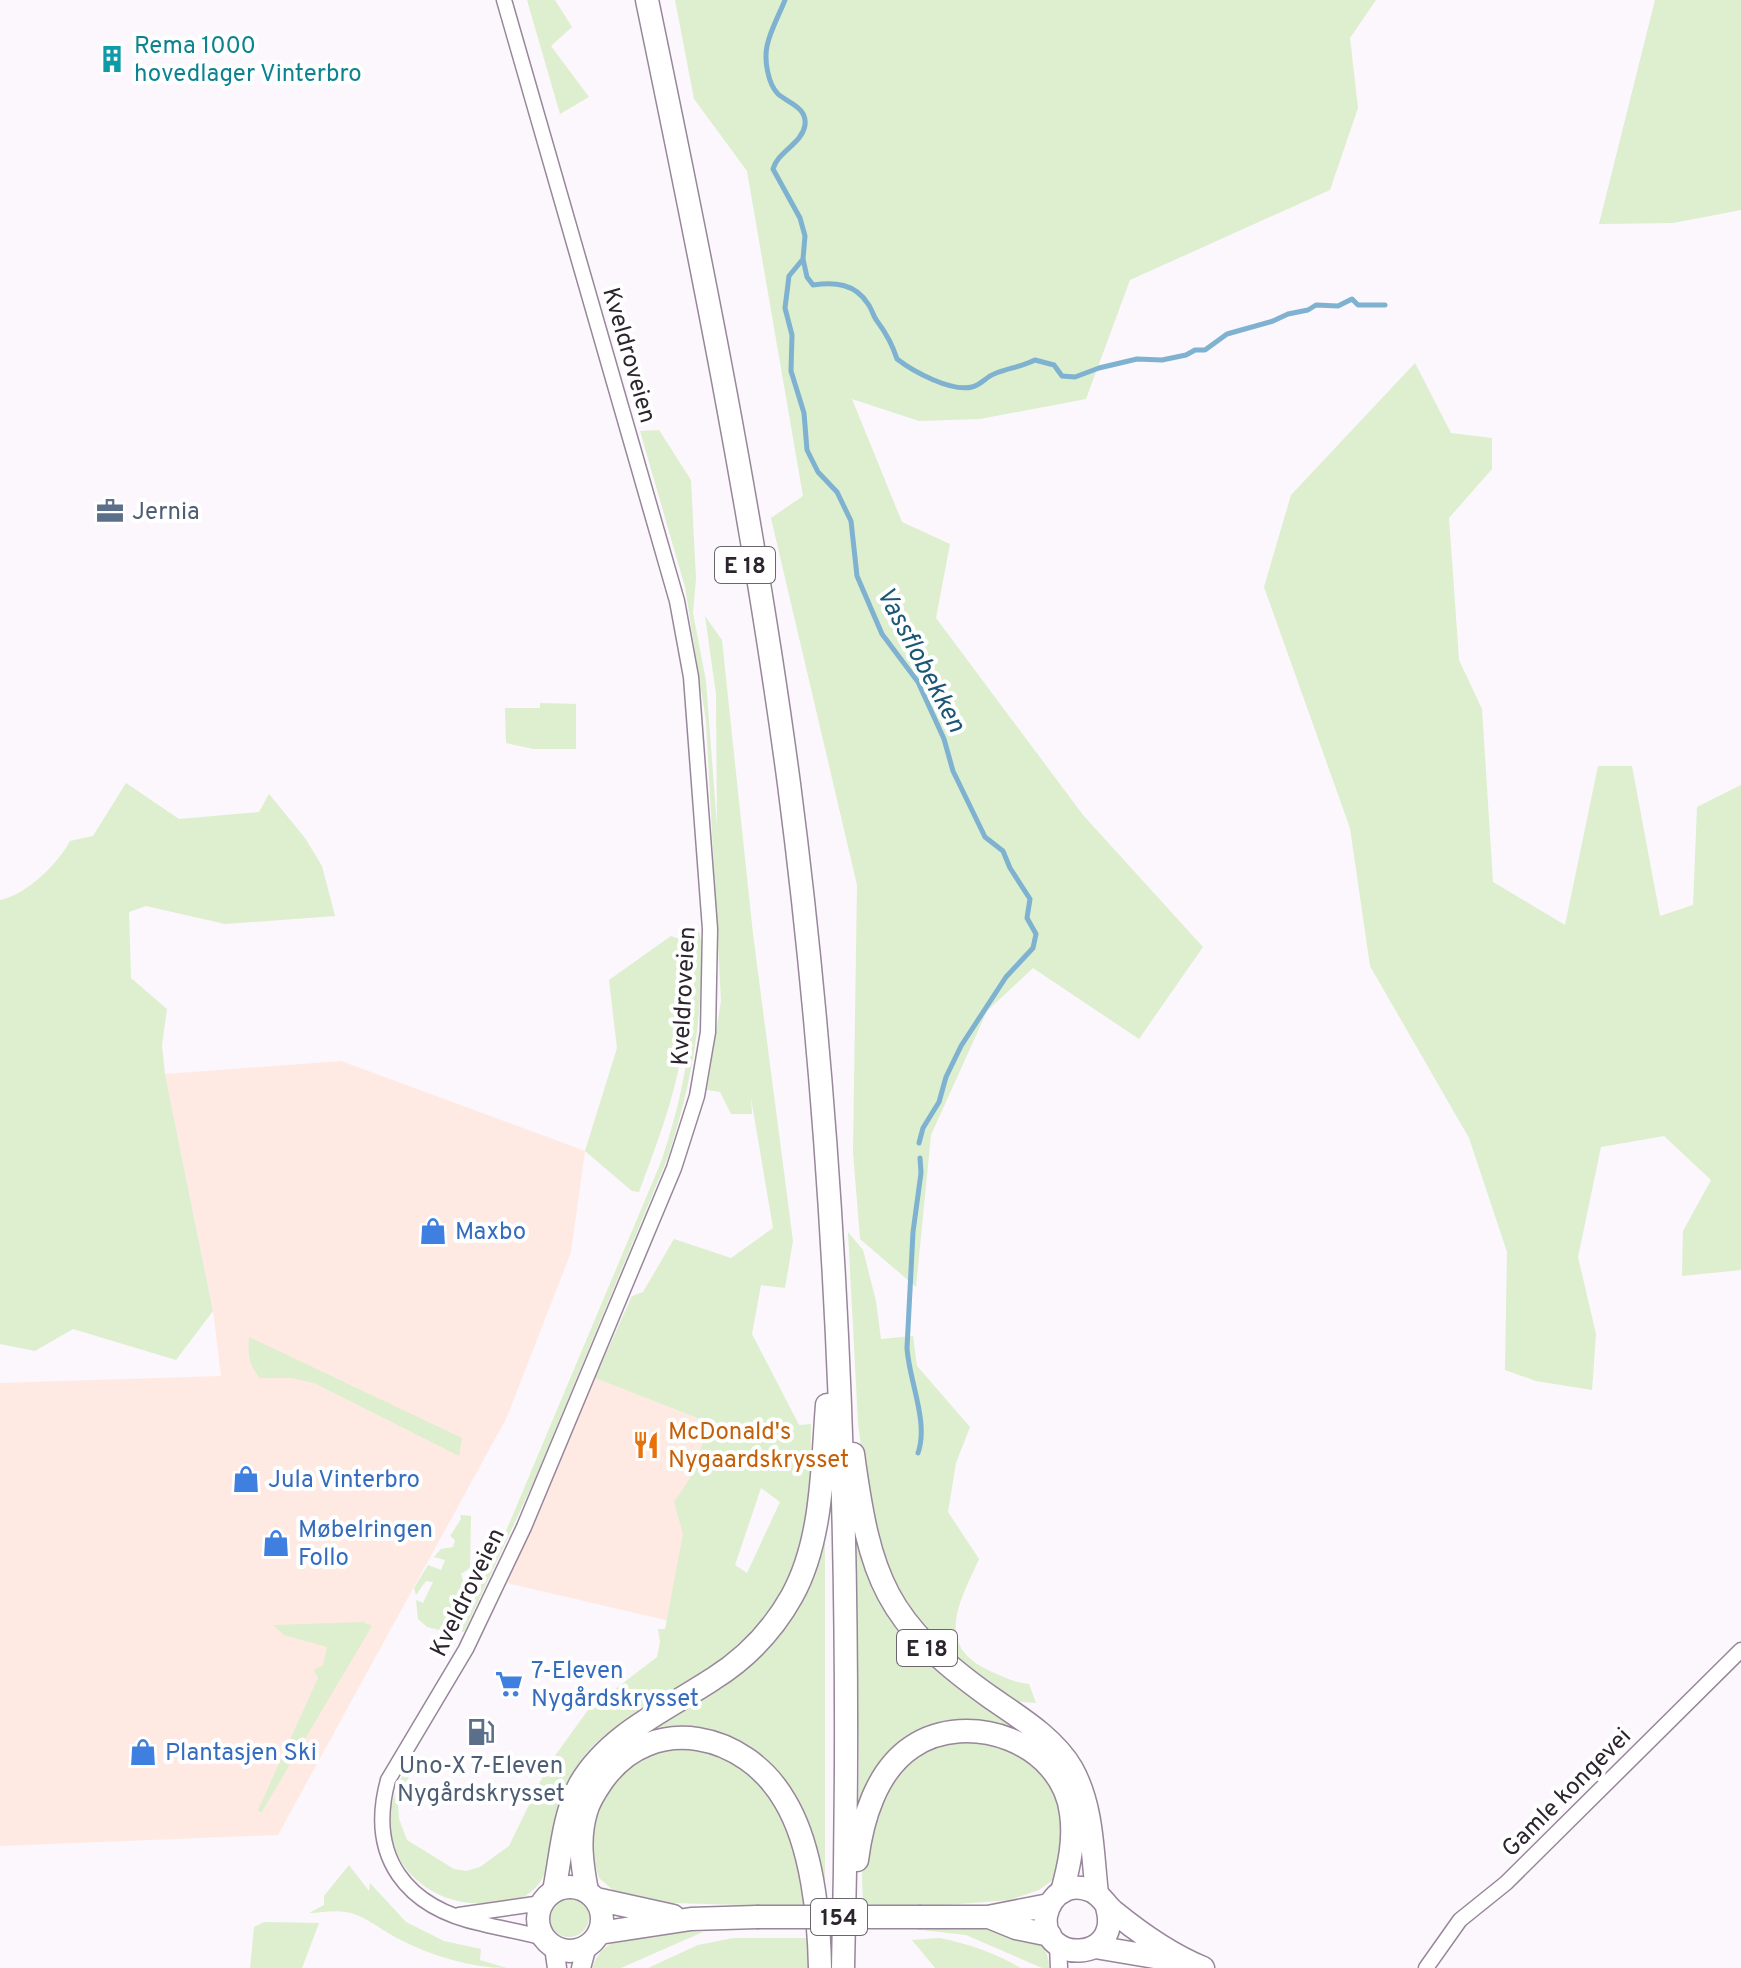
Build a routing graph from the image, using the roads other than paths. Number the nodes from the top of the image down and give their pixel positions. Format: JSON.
{"nodes":[{"id":1,"x":504,"y":0,"type":"edge"},
{"id":2,"x":637,"y":0,"type":"edge"},
{"id":3,"x":647,"y":0,"type":"edge"},
{"id":4,"x":837,"y":1349,"type":"junction"},
{"id":5,"x":828,"y":1396,"type":"junction"},
{"id":6,"x":1741,"y":1650,"type":"edge"},
{"id":7,"x":591,"y":1895,"type":"junction"},
{"id":8,"x":548,"y":1897,"type":"junction"},
{"id":9,"x":1055,"y":1899,"type":"junction"},
{"id":10,"x":1102,"y":1900,"type":"junction"},
{"id":11,"x":456,"y":1916,"type":"junction"},
{"id":12,"x":988,"y":1917,"type":"junction"},
{"id":13,"x":691,"y":1919,"type":"junction"},
{"id":14,"x":1054,"y":1940,"type":"junction"},
{"id":15,"x":589,"y":1949,"type":"edge"},
{"id":16,"x":552,"y":1951,"type":"edge"},
{"id":17,"x":1089,"y":1955,"type":"edge"},
{"id":18,"x":1196,"y":1965,"type":"edge"},
{"id":19,"x":820,"y":1968,"type":"edge"},
{"id":20,"x":830,"y":1968,"type":"edge"},
{"id":21,"x":843,"y":1968,"type":"edge"},
{"id":22,"x":1059,"y":1968,"type":"edge"},
{"id":23,"x":1426,"y":1968,"type":"edge"}],
"edges":[{"from":1,"to":11,"type":"street","name":"Kveldroveien"},
{"from":2,"to":5,"type":"main road","number":"E 18"},
{"from":3,"to":4,"type":"main road","number":"E 18"},
{"from":4,"to":10,"type":"main road","number":"E 18"},
{"from":4,"to":21,"type":"main road","number":"E 18"},
{"from":5,"to":8,"type":"main road","number":"E 18"},
{"from":5,"to":20,"type":"main road","number":"E 18"},
{"from":6,"to":23,"type":"street","name":"Gamle kongevei"},
{"from":7,"to":8,"type":"main road","number":"154"},
{"from":7,"to":13,"type":"main road","number":"154"},
{"from":7,"to":15,"type":"main road"},
{"from":7,"to":19,"type":"main road"},
{"from":8,"to":11,"type":"street"},
{"from":8,"to":16,"type":"main road"},
{"from":9,"to":10,"type":"main road","number":"154"},
{"from":9,"to":12,"type":"main road","number":"154"},
{"from":9,"to":14,"type":"main road"},
{"from":9,"to":21,"type":"main road","number":"E 18"},
{"from":10,"to":17,"type":"main road"},
{"from":10,"to":18,"type":"main road","number":"154"},
{"from":11,"to":16,"type":"street","name":"Kveldroveien"},
{"from":12,"to":13,"type":"main road","number":"154","bridge":true},
{"from":12,"to":14,"type":"main road","number":"154"},
{"from":13,"to":15,"type":"main road","number":"154"},
{"from":14,"to":17,"type":"main road","number":"154"},
{"from":14,"to":22,"type":"street"},
{"from":15,"to":16,"type":"main road","number":"154"},
{"from":17,"to":18,"type":"main road","number":"154"}]}
